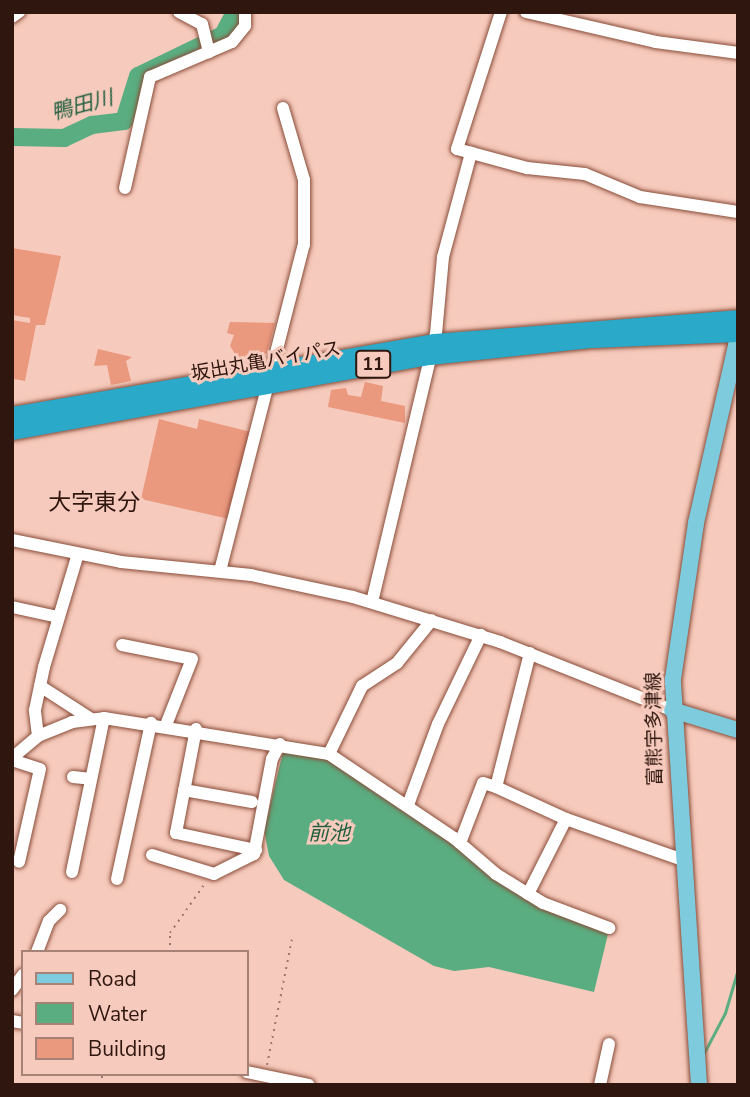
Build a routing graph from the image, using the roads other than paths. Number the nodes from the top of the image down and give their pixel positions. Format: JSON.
{"nodes":[{"id":1,"x":19,"y":12,"type":"edge"},
{"id":2,"x":179,"y":12,"type":"edge"},
{"id":3,"x":245,"y":12,"type":"edge"},
{"id":4,"x":502,"y":12,"type":"edge"},
{"id":5,"x":526,"y":12,"type":"edge"},
{"id":6,"x":539,"y":13,"type":"edge"},
{"id":7,"x":12,"y":17,"type":"edge"},
{"id":8,"x":209,"y":52,"type":"junction"},
{"id":9,"x":738,"y":53,"type":"edge"},
{"id":10,"x":283,"y":108,"type":"dead end"},
{"id":11,"x":471,"y":153,"type":"junction"},
{"id":12,"x":125,"y":188,"type":"dead end"},
{"id":13,"x":738,"y":212,"type":"edge"},
{"id":14,"x":738,"y":319,"type":"edge"},
{"id":15,"x":738,"y":335,"type":"edge"},
{"id":16,"x":432,"y":349,"type":"junction"},
{"id":17,"x":272,"y":374,"type":"junction"},
{"id":18,"x":12,"y":416,"type":"edge"},
{"id":19,"x":12,"y":431,"type":"edge"},
{"id":20,"x":12,"y":541,"type":"edge"},
{"id":21,"x":78,"y":554,"type":"junction"},
{"id":22,"x":220,"y":571,"type":"junction"},
{"id":23,"x":372,"y":602,"type":"junction"},
{"id":24,"x":12,"y":607,"type":"edge"},
{"id":25,"x":58,"y":617,"type":"junction"},
{"id":26,"x":432,"y":620,"type":"junction"},
{"id":27,"x":481,"y":635,"type":"junction"},
{"id":28,"x":122,"y":645,"type":"dead end"},
{"id":29,"x":530,"y":653,"type":"junction"},
{"id":30,"x":40,"y":686,"type":"junction"},
{"id":31,"x":672,"y":710,"type":"junction"},
{"id":32,"x":97,"y":718,"type":"junction"},
{"id":33,"x":151,"y":723,"type":"junction"},
{"id":34,"x":166,"y":725,"type":"junction"},
{"id":35,"x":196,"y":729,"type":"junction"},
{"id":36,"x":738,"y":730,"type":"edge"},
{"id":37,"x":38,"y":736,"type":"junction"},
{"id":38,"x":280,"y":744,"type":"junction"},
{"id":39,"x":329,"y":754,"type":"junction"},
{"id":40,"x":12,"y":759,"type":"edge"},
{"id":41,"x":73,"y":777,"type":"dead end"},
{"id":42,"x":91,"y":779,"type":"junction"},
{"id":43,"x":496,"y":787,"type":"junction"},
{"id":44,"x":184,"y":790,"type":"junction"},
{"id":45,"x":252,"y":802,"type":"dead end"},
{"id":46,"x":408,"y":805,"type":"junction"},
{"id":47,"x":566,"y":819,"type":"junction"},
{"id":48,"x":460,"y":843,"type":"junction"},
{"id":49,"x":256,"y":850,"type":"junction"},
{"id":50,"x":152,"y":855,"type":"dead end"},
{"id":51,"x":680,"y":859,"type":"junction"},
{"id":52,"x":19,"y":862,"type":"dead end"},
{"id":53,"x":72,"y":872,"type":"dead end"},
{"id":54,"x":117,"y":879,"type":"dead end"},
{"id":55,"x":528,"y":894,"type":"junction"},
{"id":56,"x":61,"y":910,"type":"dead end"},
{"id":57,"x":608,"y":928,"type":"dead end"},
{"id":58,"x":38,"y":950,"type":"edge"},
{"id":59,"x":609,"y":1044,"type":"dead end"},
{"id":60,"x":248,"y":1073,"type":"edge"},
{"id":61,"x":264,"y":1081,"type":"edge"},
{"id":62,"x":696,"y":1082,"type":"edge"},
{"id":63,"x":309,"y":1085,"type":"edge"},
{"id":64,"x":600,"y":1085,"type":"edge"}],
"edges":[{"from":1,"to":7,"type":"street"},
{"from":2,"to":8,"type":"street"},
{"from":3,"to":8,"type":"street"},
{"from":4,"to":11,"type":"street"},
{"from":5,"to":6,"type":"street"},
{"from":6,"to":9,"type":"street"},
{"from":8,"to":12,"type":"street"},
{"from":10,"to":17,"type":"street"},
{"from":11,"to":13,"type":"street"},
{"from":11,"to":16,"type":"street"},
{"from":14,"to":16,"type":"highway","name":"坂出丸亀バイパス","number":"11"},
{"from":15,"to":16,"type":"highway","name":"坂出丸亀バイパス","number":"11"},
{"from":15,"to":31,"type":"main road","name":"富熊宇多津線"},
{"from":16,"to":17,"type":"highway","name":"坂出丸亀バイパス","number":"11"},
{"from":16,"to":23,"type":"street"},
{"from":17,"to":18,"type":"highway","name":"坂出丸亀バイパス","number":"11"},
{"from":17,"to":19,"type":"highway","name":"坂出丸亀バイパス","number":"11"},
{"from":17,"to":22,"type":"street"},
{"from":20,"to":21,"type":"street"},
{"from":21,"to":22,"type":"street"},
{"from":21,"to":25,"type":"street"},
{"from":22,"to":23,"type":"street"},
{"from":23,"to":26,"type":"street"},
{"from":24,"to":25,"type":"street"},
{"from":25,"to":30,"type":"street"},
{"from":26,"to":27,"type":"street"},
{"from":26,"to":39,"type":"street"},
{"from":27,"to":29,"type":"street"},
{"from":27,"to":46,"type":"street"},
{"from":28,"to":34,"type":"street"},
{"from":29,"to":31,"type":"street"},
{"from":29,"to":43,"type":"street"},
{"from":30,"to":32,"type":"street"},
{"from":30,"to":37,"type":"street"},
{"from":31,"to":36,"type":"main road"},
{"from":31,"to":51,"type":"main road","name":"富熊宇多津線"},
{"from":32,"to":33,"type":"street"},
{"from":32,"to":37,"type":"street"},
{"from":32,"to":42,"type":"street"},
{"from":33,"to":34,"type":"street"},
{"from":33,"to":54,"type":"street"},
{"from":34,"to":35,"type":"street"},
{"from":35,"to":38,"type":"street"},
{"from":35,"to":44,"type":"street"},
{"from":37,"to":40,"type":"street"},
{"from":38,"to":39,"type":"street"},
{"from":38,"to":49,"type":"street"},
{"from":39,"to":46,"type":"street"},
{"from":40,"to":52,"type":"street"},
{"from":41,"to":42,"type":"street"},
{"from":42,"to":53,"type":"street"},
{"from":43,"to":47,"type":"street"},
{"from":43,"to":48,"type":"street"},
{"from":44,"to":45,"type":"street"},
{"from":44,"to":49,"type":"street"},
{"from":46,"to":48,"type":"street"},
{"from":47,"to":51,"type":"street"},
{"from":47,"to":55,"type":"street"},
{"from":48,"to":55,"type":"street"},
{"from":49,"to":50,"type":"street"},
{"from":51,"to":62,"type":"main road","name":"富熊宇多津線"},
{"from":55,"to":57,"type":"street"},
{"from":56,"to":58,"type":"street"},
{"from":59,"to":64,"type":"street"},
{"from":60,"to":61,"type":"street"},
{"from":61,"to":63,"type":"street"}]}
